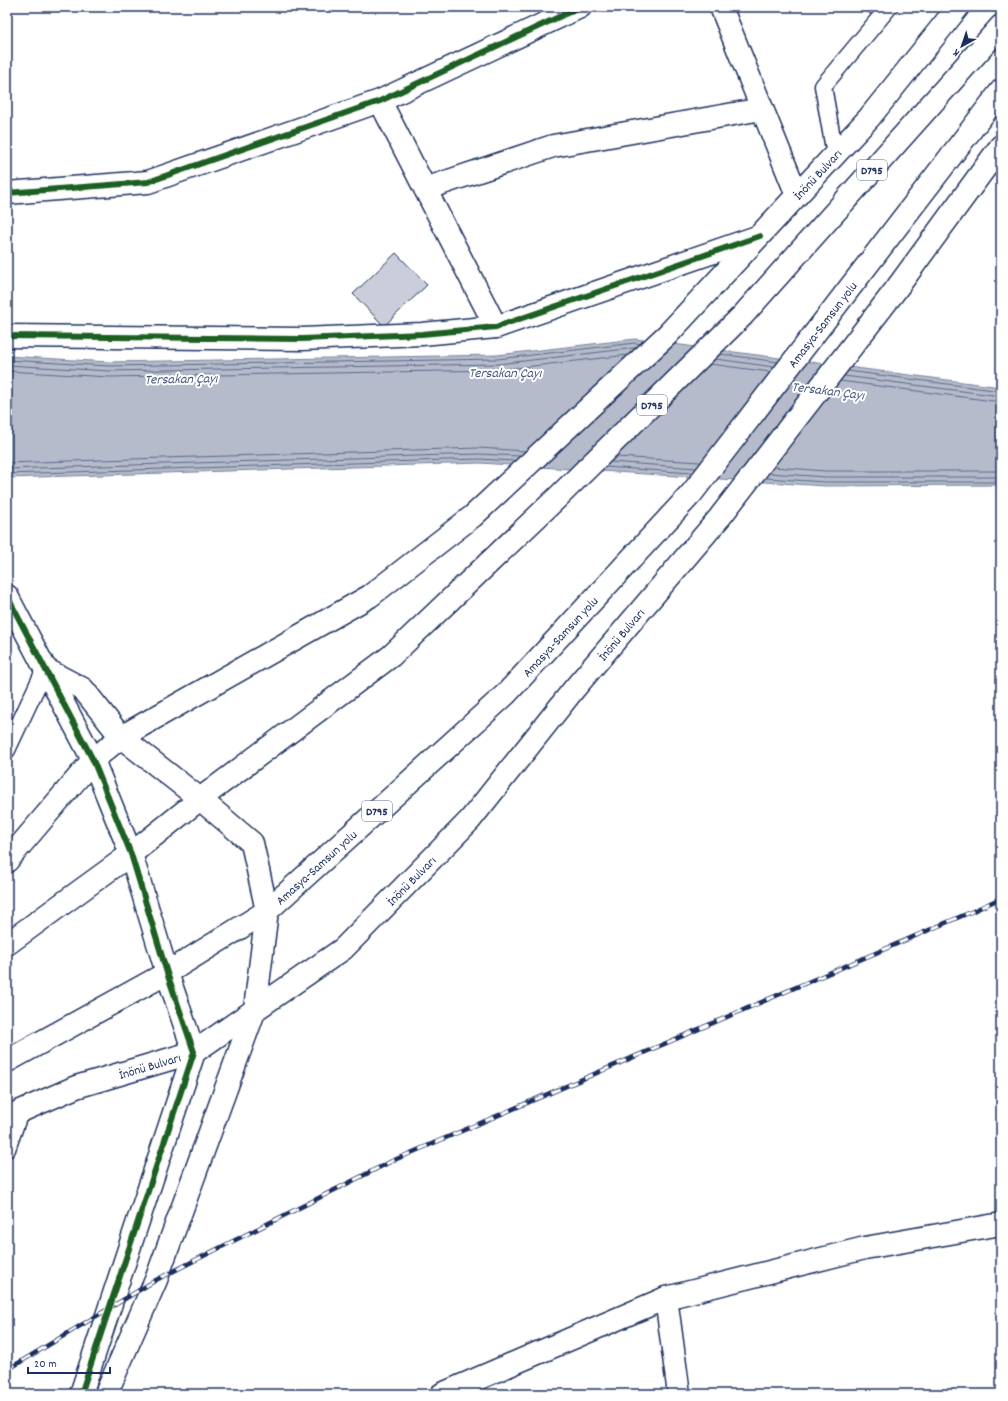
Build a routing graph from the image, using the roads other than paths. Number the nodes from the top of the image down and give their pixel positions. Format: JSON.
{"nodes":[{"id":1,"x":580,"y":7,"type":"edge"},
{"id":2,"x":721,"y":7,"type":"edge"},
{"id":3,"x":889,"y":7,"type":"edge"},
{"id":4,"x":958,"y":7,"type":"edge"},
{"id":5,"x":1001,"y":26,"type":"edge"},
{"id":6,"x":1001,"y":91,"type":"edge"},
{"id":7,"x":380,"y":101,"type":"junction"},
{"id":8,"x":762,"y":109,"type":"junction"},
{"id":9,"x":1001,"y":146,"type":"edge"},
{"id":10,"x":835,"y":155,"type":"junction"},
{"id":11,"x":425,"y":189,"type":"junction"},
{"id":12,"x":7,"y":193,"type":"edge"},
{"id":13,"x":797,"y":195,"type":"junction"},
{"id":14,"x":760,"y":236,"type":"junction"},
{"id":15,"x":496,"y":327,"type":"junction"},
{"id":16,"x":7,"y":336,"type":"edge"},
{"id":17,"x":8,"y":601,"type":"edge"},
{"id":18,"x":45,"y":669,"type":"junction"},
{"id":19,"x":121,"y":737,"type":"junction"},
{"id":20,"x":7,"y":750,"type":"edge"},
{"id":21,"x":93,"y":760,"type":"junction"},
{"id":22,"x":200,"y":799,"type":"junction"},
{"id":23,"x":131,"y":854,"type":"junction"},
{"id":24,"x":7,"y":861,"type":"edge"},
{"id":25,"x":267,"y":911,"type":"junction"},
{"id":26,"x":7,"y":944,"type":"edge"},
{"id":27,"x":167,"y":973,"type":"junction"},
{"id":28,"x":255,"y":1009,"type":"junction"},
{"id":29,"x":194,"y":1052,"type":"junction"},
{"id":30,"x":7,"y":1061,"type":"edge"},
{"id":31,"x":13,"y":1114,"type":"edge"},
{"id":32,"x":7,"y":1149,"type":"edge"},
{"id":33,"x":1001,"y":1224,"type":"edge"},
{"id":34,"x":666,"y":1298,"type":"junction"},
{"id":35,"x":81,"y":1394,"type":"edge"},
{"id":36,"x":106,"y":1394,"type":"edge"},
{"id":37,"x":442,"y":1394,"type":"edge"},
{"id":38,"x":679,"y":1394,"type":"edge"}],
"edges":[{"from":1,"to":7,"type":"main road"},
{"from":2,"to":8,"type":"main road"},
{"from":3,"to":10,"type":"lane"},
{"from":4,"to":10,"type":"main road","name":"İnönü Bulvarı"},
{"from":5,"to":22,"type":"main road","number":"D795"},
{"from":6,"to":25,"type":"main road","name":"Amasya-Samsun yolu","number":"D795"},
{"from":7,"to":11,"type":"main road"},
{"from":7,"to":12,"type":"main road"},
{"from":8,"to":11,"type":"main road"},
{"from":8,"to":13,"type":"main road"},
{"from":9,"to":28,"type":"main road","name":"İnönü Bulvarı"},
{"from":10,"to":13,"type":"main road","name":"İnönü Bulvarı"},
{"from":11,"to":15,"type":"main road"},
{"from":13,"to":14,"type":"main road","name":"İnönü Bulvarı"},
{"from":14,"to":15,"type":"main road"},
{"from":14,"to":19,"type":"main road","name":"İnönü Bulvarı"},
{"from":15,"to":16,"type":"main road"},
{"from":17,"to":18,"type":"main road"},
{"from":18,"to":19,"type":"main road"},
{"from":18,"to":20,"type":"lane"},
{"from":18,"to":21,"type":"main road"},
{"from":19,"to":21,"type":"main road"},
{"from":19,"to":22,"type":"main road"},
{"from":21,"to":23,"type":"main road"},
{"from":21,"to":24,"type":"main road"},
{"from":22,"to":23,"type":"main road","number":"D795"},
{"from":22,"to":25,"type":"main road"},
{"from":23,"to":26,"type":"main road","number":"D795"},
{"from":23,"to":27,"type":"main road"},
{"from":25,"to":27,"type":"main road","name":"Amasya-Samsun yolu","number":"D795"},
{"from":25,"to":28,"type":"main road"},
{"from":27,"to":29,"type":"main road"},
{"from":27,"to":30,"type":"main road","name":"Amasya-Samsun yolu","number":"D795"},
{"from":28,"to":29,"type":"main road","name":"İnönü Bulvarı"},
{"from":28,"to":36,"type":"main road"},
{"from":29,"to":31,"type":"main road","name":"İnönü Bulvarı"},
{"from":29,"to":35,"type":"main road"},
{"from":31,"to":32,"type":"lane"},
{"from":33,"to":34,"type":"main road"},
{"from":34,"to":37,"type":"main road"},
{"from":34,"to":38,"type":"main road"}]}
